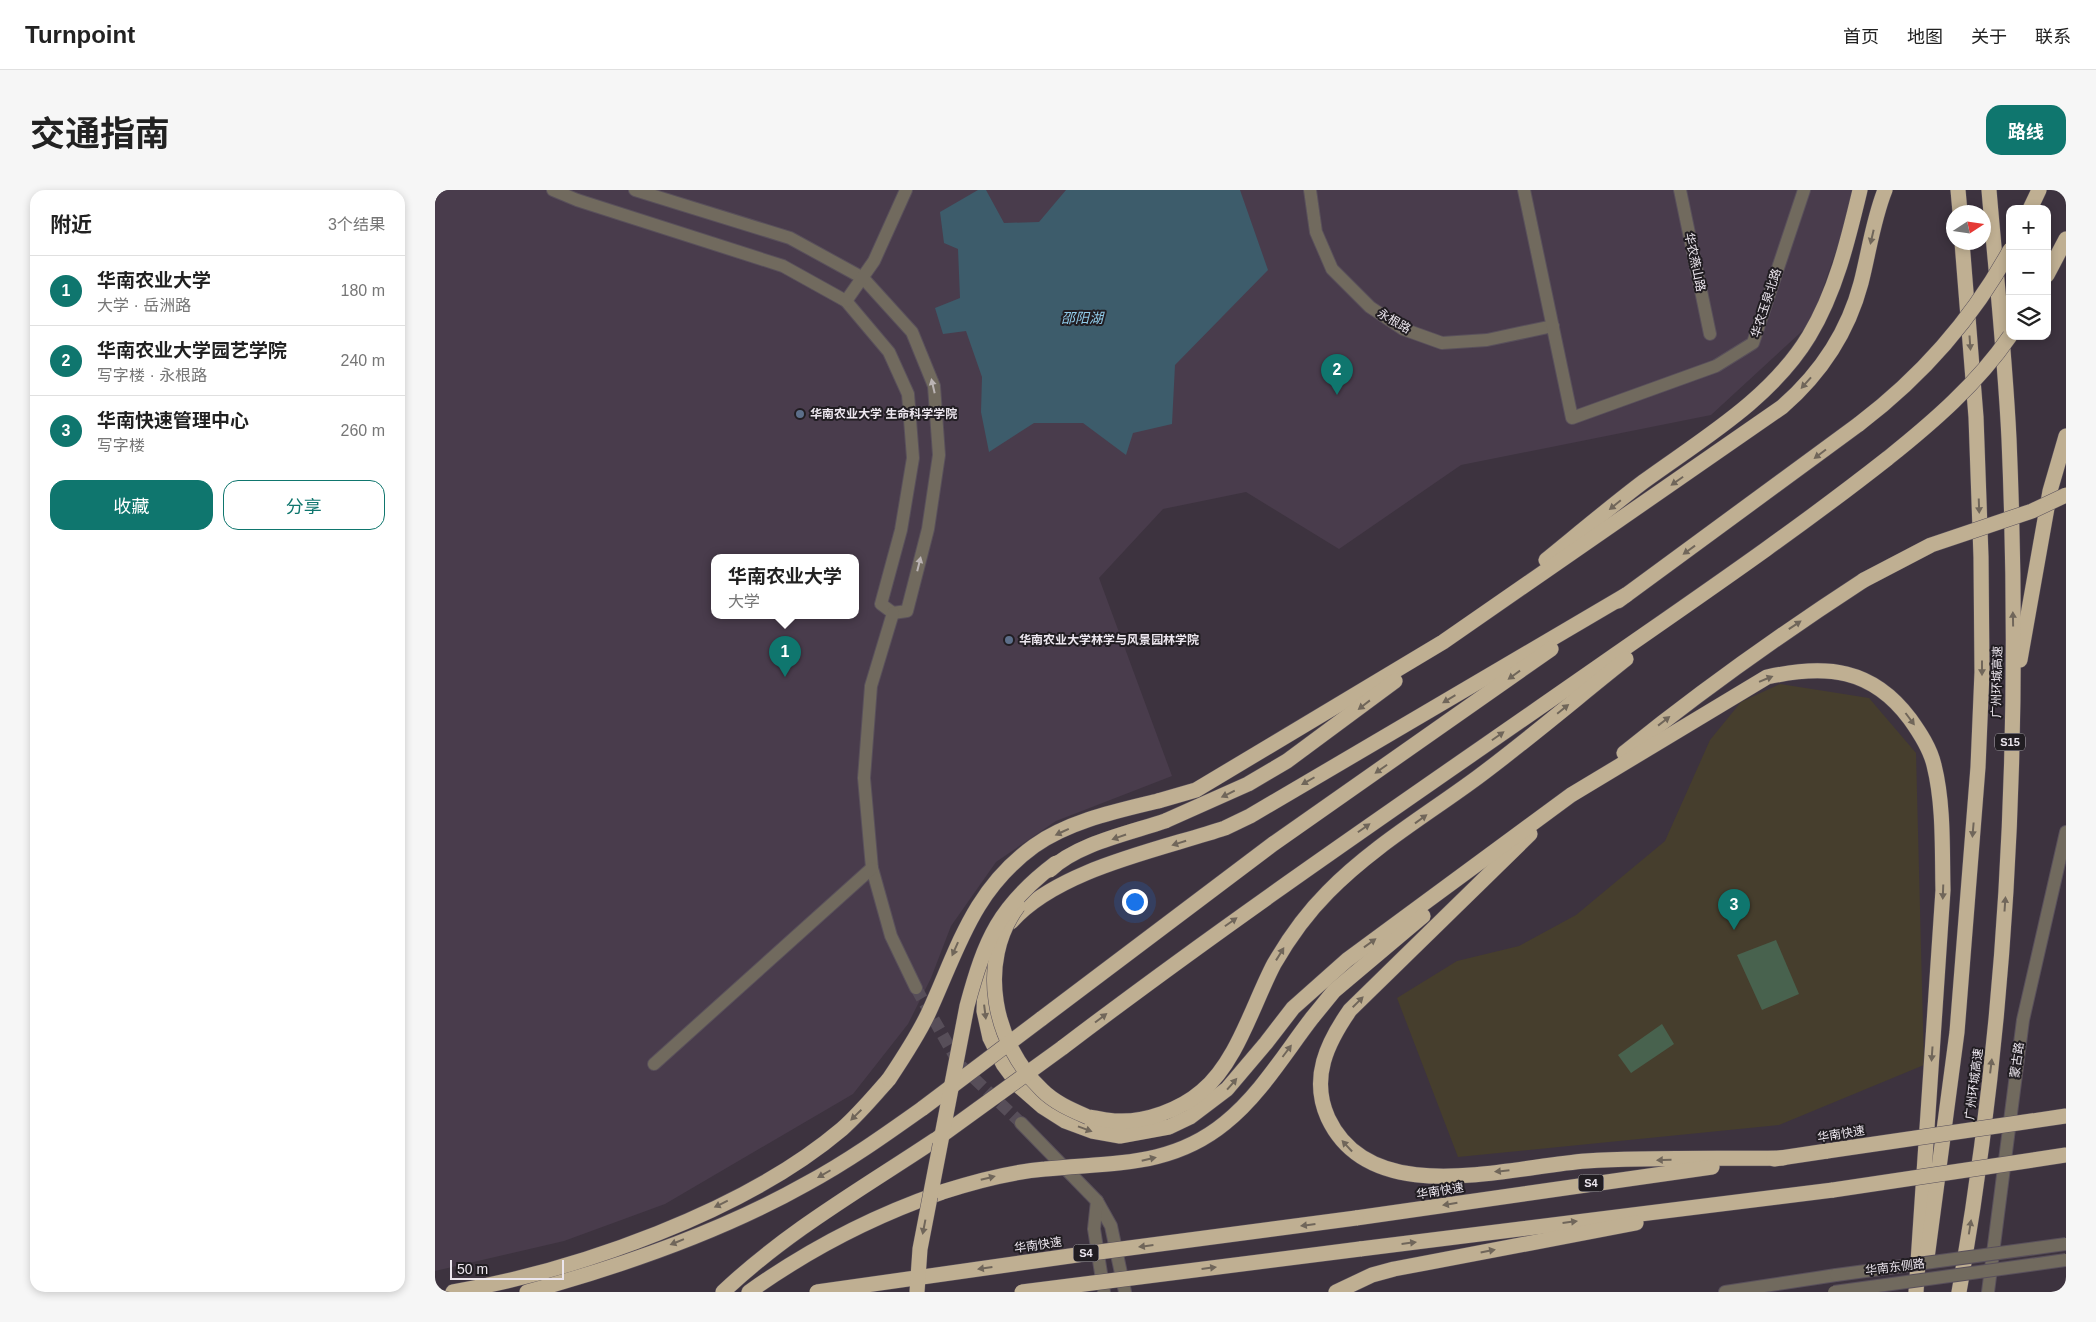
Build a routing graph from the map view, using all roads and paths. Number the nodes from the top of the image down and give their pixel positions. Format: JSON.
{"nodes":[{"id":1,"x":553,"y":190,"type":"edge"},
{"id":2,"x":635,"y":190,"type":"edge"},
{"id":3,"x":907,"y":190,"type":"edge"},
{"id":4,"x":1310,"y":190,"type":"edge"},
{"id":5,"x":1524,"y":190,"type":"edge"},
{"id":6,"x":1680,"y":190,"type":"edge"},
{"id":7,"x":1804,"y":190,"type":"edge"},
{"id":8,"x":1861,"y":190,"type":"edge"},
{"id":9,"x":1885,"y":190,"type":"edge"},
{"id":10,"x":1958,"y":190,"type":"edge"},
{"id":11,"x":1989,"y":190,"type":"edge"},
{"id":12,"x":2039,"y":190,"type":"edge"},
{"id":13,"x":1959,"y":205,"type":"edge"},
{"id":14,"x":2033,"y":205,"type":"edge"},
{"id":15,"x":2066,"y":238,"type":"edge"},
{"id":16,"x":1964,"y":250,"type":"edge"},
{"id":17,"x":2006,"y":257,"type":"edge"},
{"id":18,"x":2051,"y":267,"type":"edge"},
{"id":19,"x":863,"y":278,"type":"junction"},
{"id":20,"x":845,"y":301,"type":"junction"},
{"id":21,"x":1553,"y":326,"type":"junction"},
{"id":22,"x":1710,"y":334,"type":"dead end"},
{"id":23,"x":2007,"y":340,"type":"edge"},
{"id":24,"x":2066,"y":436,"type":"edge"},
{"id":25,"x":2066,"y":495,"type":"edge"},
{"id":26,"x":1734,"y":572,"type":"junction"},
{"id":27,"x":1627,"y":594,"type":"junction"},
{"id":28,"x":893,"y":612,"type":"junction"},
{"id":29,"x":1443,"y":642,"type":"junction"},
{"id":30,"x":2011,"y":721,"type":"junction"},
{"id":31,"x":1571,"y":795,"type":"junction"},
{"id":32,"x":2066,"y":832,"type":"edge"},
{"id":33,"x":1056,"y":864,"type":"junction"},
{"id":34,"x":872,"y":868,"type":"junction"},
{"id":35,"x":916,"y":988,"type":"tunnel mouth"},
{"id":36,"x":653,"y":1064,"type":"dead end"},
{"id":37,"x":2066,"y":1116,"type":"edge"},
{"id":38,"x":1021,"y":1123,"type":"tunnel mouth"},
{"id":39,"x":2066,"y":1155,"type":"edge"},
{"id":40,"x":1783,"y":1158,"type":"junction"},
{"id":41,"x":1790,"y":1194,"type":"junction"},
{"id":42,"x":1097,"y":1201,"type":"junction"},
{"id":43,"x":2066,"y":1244,"type":"edge"},
{"id":44,"x":2066,"y":1260,"type":"edge"},
{"id":45,"x":453,"y":1292,"type":"edge"},
{"id":46,"x":527,"y":1292,"type":"edge"},
{"id":47,"x":723,"y":1292,"type":"edge"},
{"id":48,"x":749,"y":1292,"type":"edge"},
{"id":49,"x":817,"y":1292,"type":"edge"},
{"id":50,"x":917,"y":1292,"type":"edge"},
{"id":51,"x":1022,"y":1292,"type":"edge"},
{"id":52,"x":1104,"y":1292,"type":"edge"},
{"id":53,"x":1125,"y":1292,"type":"edge"},
{"id":54,"x":1336,"y":1292,"type":"edge"},
{"id":55,"x":1725,"y":1292,"type":"edge"},
{"id":56,"x":1834,"y":1292,"type":"edge"},
{"id":57,"x":1915,"y":1292,"type":"edge"},
{"id":58,"x":1923,"y":1292,"type":"edge"},
{"id":59,"x":1959,"y":1292,"type":"edge"},
{"id":60,"x":1988,"y":1292,"type":"edge"}],
"edges":[{"from":1,"to":20,"type":"street"},
{"from":2,"to":19,"type":"street"},
{"from":3,"to":19,"type":"street"},
{"from":4,"to":21,"type":"street","name":"永根路"},
{"from":5,"to":21,"type":"street"},
{"from":6,"to":22,"type":"street","name":"华农燕山路"},
{"from":7,"to":21,"type":"street","name":"华农玉泉北路"},
{"from":8,"to":29,"type":"highway","one_way":true},
{"from":9,"to":29,"type":"highway","one_way":true},
{"from":10,"to":13,"type":"highway"},
{"from":30,"to":11,"type":"highway","name":"广州环城高速","number":"S15","one_way":true},
{"from":12,"to":14,"type":"highway"},
{"from":15,"to":18,"type":"highway"},
{"from":16,"to":58,"type":"highway","name":"广州环城高速","number":"S15","one_way":true},
{"from":17,"to":27,"type":"highway","one_way":true,"bridge":true},
{"from":19,"to":20,"type":"street"},
{"from":28,"to":19,"type":"street","one_way":true},
{"from":20,"to":28,"type":"street"},
{"from":23,"to":26,"type":"highway","bridge":true},
{"from":24,"to":30,"type":"highway"},
{"from":31,"to":25,"type":"highway","one_way":true,"bridge":true},
{"from":33,"to":26,"type":"highway","one_way":true,"bridge":true},
{"from":47,"to":26,"type":"highway","one_way":true,"bridge":true},
{"from":27,"to":31,"type":"highway","one_way":true},
{"from":27,"to":46,"type":"highway","one_way":true,"bridge":true},
{"from":28,"to":34,"type":"street"},
{"from":29,"to":33,"type":"highway","one_way":true,"bridge":true},
{"from":29,"to":45,"type":"highway","one_way":true,"bridge":true},
{"from":59,"to":30,"type":"highway","name":"广州环城高速","number":"S15","one_way":true},
{"from":40,"to":31,"type":"highway","one_way":true},
{"from":48,"to":31,"type":"highway","one_way":true,"bridge":true},
{"from":31,"to":57,"type":"highway","one_way":true},
{"from":32,"to":60,"type":"street","name":"蒙古路"},
{"from":33,"to":50,"type":"highway","one_way":true,"bridge":true},
{"from":34,"to":35,"type":"street"},
{"from":34,"to":36,"type":"street"},
{"from":37,"to":40,"type":"highway","name":"华南快速","number":"S4","bridge":true},
{"from":38,"to":42,"type":"street"},
{"from":39,"to":41,"type":"highway","bridge":true},
{"from":40,"to":49,"type":"highway","name":"华南快速","number":"S4","one_way":true,"bridge":true},
{"from":51,"to":41,"type":"highway","one_way":true,"bridge":true},
{"from":54,"to":41,"type":"highway","one_way":true},
{"from":42,"to":52,"type":"street"},
{"from":42,"to":53,"type":"street"},
{"from":43,"to":55,"type":"street","name":"华南东侧路","bridge":true},
{"from":44,"to":56,"type":"street","name":"华南东侧路","bridge":true}]}
